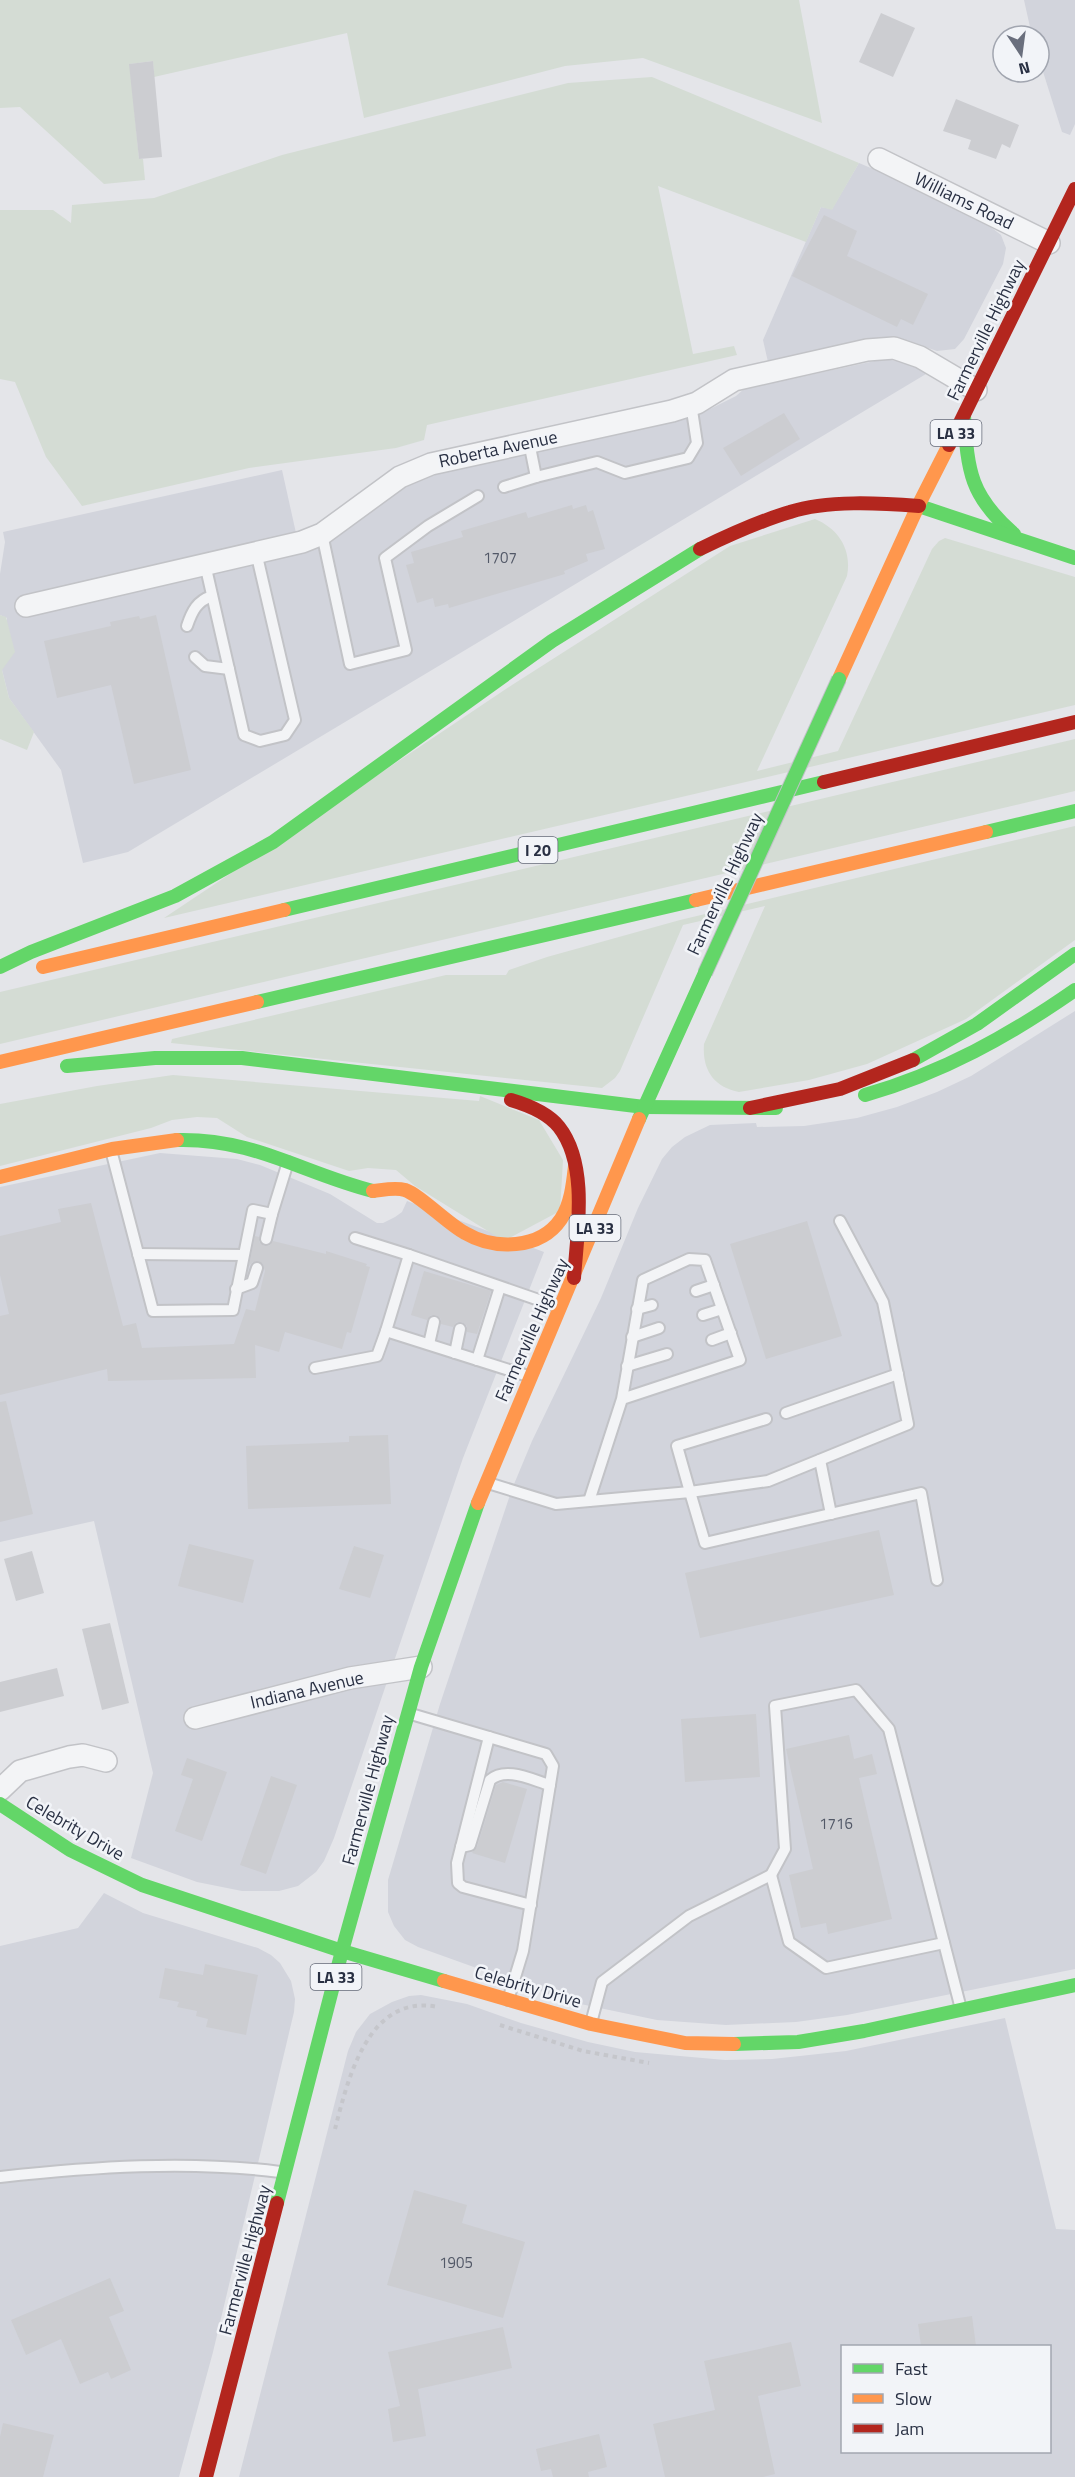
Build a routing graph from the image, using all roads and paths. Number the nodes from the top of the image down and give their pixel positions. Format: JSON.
{"nodes":[{"id":1,"x":879,"y":159,"type":"dead end"},
{"id":2,"x":1075,"y":189,"type":"edge"},
{"id":3,"x":1049,"y":243,"type":"junction"},
{"id":4,"x":976,"y":390,"type":"junction"},
{"id":5,"x":691,"y":404,"type":"junction"},
{"id":6,"x":964,"y":416,"type":"junction"},
{"id":7,"x":529,"y":442,"type":"junction"},
{"id":8,"x":536,"y":477,"type":"junction"},
{"id":9,"x":504,"y":487,"type":"dead end"},
{"id":10,"x":478,"y":496,"type":"dead end"},
{"id":11,"x":918,"y":506,"type":"junction"},
{"id":12,"x":322,"y":534,"type":"junction"},
{"id":13,"x":1020,"y":539,"type":"junction"},
{"id":14,"x":256,"y":552,"type":"junction"},
{"id":15,"x":1075,"y":558,"type":"edge"},
{"id":16,"x":205,"y":564,"type":"junction"},
{"id":17,"x":212,"y":596,"type":"junction"},
{"id":18,"x":26,"y":606,"type":"dead end"},
{"id":19,"x":187,"y":626,"type":"dead end"},
{"id":20,"x":195,"y":657,"type":"dead end"},
{"id":21,"x":229,"y":669,"type":"junction"},
{"id":22,"x":1075,"y":722,"type":"edge"},
{"id":23,"x":1075,"y":811,"type":"edge"},
{"id":24,"x":1075,"y":954,"type":"edge"},
{"id":25,"x":0,"y":967,"type":"edge"},
{"id":26,"x":0,"y":977,"type":"edge"},
{"id":27,"x":1075,"y":990,"type":"edge"},
{"id":28,"x":0,"y":1062,"type":"edge"},
{"id":29,"x":52,"y":1068,"type":"dead end"},
{"id":30,"x":472,"y":1088,"type":"junction"},
{"id":31,"x":644,"y":1107,"type":"junction"},
{"id":32,"x":750,"y":1108,"type":"junction"},
{"id":33,"x":111,"y":1150,"type":"junction"},
{"id":34,"x":289,"y":1162,"type":"junction"},
{"id":35,"x":575,"y":1166,"type":"junction"},
{"id":36,"x":0,"y":1177,"type":"edge"},
{"id":37,"x":272,"y":1214,"type":"junction"},
{"id":38,"x":840,"y":1221,"type":"dead end"},
{"id":39,"x":355,"y":1238,"type":"dead end"},
{"id":40,"x":266,"y":1239,"type":"dead end"},
{"id":41,"x":138,"y":1254,"type":"junction"},
{"id":42,"x":243,"y":1255,"type":"junction"},
{"id":43,"x":409,"y":1255,"type":"junction"},
{"id":44,"x":257,"y":1268,"type":"dead end"},
{"id":45,"x":574,"y":1278,"type":"junction"},
{"id":46,"x":714,"y":1286,"type":"junction"},
{"id":47,"x":500,"y":1287,"type":"junction"},
{"id":48,"x":236,"y":1289,"type":"junction"},
{"id":49,"x":696,"y":1290,"type":"dead end"},
{"id":50,"x":652,"y":1305,"type":"dead end"},
{"id":51,"x":561,"y":1308,"type":"junction"},
{"id":52,"x":637,"y":1309,"type":"junction"},
{"id":53,"x":722,"y":1309,"type":"junction"},
{"id":54,"x":704,"y":1315,"type":"dead end"},
{"id":55,"x":434,"y":1322,"type":"dead end"},
{"id":56,"x":659,"y":1328,"type":"dead end"},
{"id":57,"x":460,"y":1329,"type":"dead end"},
{"id":58,"x":386,"y":1331,"type":"junction"},
{"id":59,"x":731,"y":1333,"type":"junction"},
{"id":60,"x":632,"y":1337,"type":"junction"},
{"id":61,"x":712,"y":1340,"type":"dead end"},
{"id":62,"x":429,"y":1344,"type":"junction"},
{"id":63,"x":455,"y":1353,"type":"junction"},
{"id":64,"x":667,"y":1354,"type":"dead end"},
{"id":65,"x":477,"y":1360,"type":"junction"},
{"id":66,"x":627,"y":1366,"type":"junction"},
{"id":67,"x":315,"y":1368,"type":"dead end"},
{"id":68,"x":898,"y":1374,"type":"junction"},
{"id":69,"x":531,"y":1377,"type":"junction"},
{"id":70,"x":622,"y":1399,"type":"junction"},
{"id":71,"x":786,"y":1413,"type":"dead end"},
{"id":72,"x":766,"y":1419,"type":"dead end"},
{"id":73,"x":820,"y":1460,"type":"junction"},
{"id":74,"x":484,"y":1482,"type":"junction"},
{"id":75,"x":690,"y":1492,"type":"junction"},
{"id":76,"x":589,"y":1501,"type":"junction"},
{"id":77,"x":831,"y":1514,"type":"junction"},
{"id":78,"x":937,"y":1580,"type":"dead end"},
{"id":79,"x":421,"y":1667,"type":"junction"},
{"id":80,"x":408,"y":1713,"type":"junction"},
{"id":81,"x":195,"y":1718,"type":"dead end"},
{"id":82,"x":489,"y":1737,"type":"junction"},
{"id":83,"x":106,"y":1761,"type":"dead end"},
{"id":84,"x":550,"y":1785,"type":"junction"},
{"id":85,"x":0,"y":1790,"type":"edge"},
{"id":86,"x":0,"y":1804,"type":"edge"},
{"id":87,"x":461,"y":1847,"type":"junction"},
{"id":88,"x":771,"y":1875,"type":"junction"},
{"id":89,"x":531,"y":1905,"type":"junction"},
{"id":90,"x":944,"y":1943,"type":"junction"},
{"id":91,"x":342,"y":1951,"type":"junction"},
{"id":92,"x":1075,"y":1985,"type":"edge"},
{"id":93,"x":508,"y":2000,"type":"junction"},
{"id":94,"x":962,"y":2010,"type":"junction"},
{"id":95,"x":591,"y":2024,"type":"junction"},
{"id":96,"x":286,"y":2173,"type":"junction"},
{"id":97,"x":0,"y":2177,"type":"edge"},
{"id":98,"x":206,"y":2477,"type":"edge"}],
"edges":[{"from":1,"to":3,"type":"street","name":"Williams Road"},
{"from":2,"to":3,"type":"main road","name":"Farmerville Highway","number":"LA 33"},
{"from":3,"to":4,"type":"main road","name":"Farmerville Highway","number":"LA 33"},
{"from":4,"to":5,"type":"street","name":"Roberta Avenue"},
{"from":4,"to":6,"type":"main road","name":"Farmerville Highway","number":"LA 33"},
{"from":5,"to":7,"type":"street","name":"Roberta Avenue"},
{"from":5,"to":8,"type":"lane"},
{"from":6,"to":11,"type":"main road","name":"Farmerville Highway","number":"LA 33"},
{"from":6,"to":13,"type":"main road"},
{"from":7,"to":8,"type":"lane"},
{"from":7,"to":12,"type":"street","name":"Roberta Avenue"},
{"from":8,"to":9,"type":"lane"},
{"from":10,"to":12,"type":"lane"},
{"from":11,"to":13,"type":"main road"},
{"from":11,"to":25,"type":"main road"},
{"from":11,"to":31,"type":"main road","name":"Farmerville Highway","number":"LA 33","bridge":true},
{"from":12,"to":14,"type":"street","name":"Roberta Avenue"},
{"from":13,"to":15,"type":"main road"},
{"from":14,"to":16,"type":"street","name":"Roberta Avenue"},
{"from":14,"to":21,"type":"lane"},
{"from":16,"to":17,"type":"lane"},
{"from":16,"to":18,"type":"street","name":"Roberta Avenue"},
{"from":17,"to":19,"type":"lane"},
{"from":17,"to":21,"type":"lane"},
{"from":20,"to":21,"type":"lane"},
{"from":22,"to":26,"type":"main road","number":"I 20"},
{"from":23,"to":28,"type":"main road"},
{"from":24,"to":32,"type":"main road"},
{"from":27,"to":32,"type":"main road"},
{"from":29,"to":30,"type":"main road"},
{"from":30,"to":31,"type":"main road"},
{"from":30,"to":35,"type":"main road"},
{"from":31,"to":32,"type":"main road"},
{"from":31,"to":45,"type":"main road","name":"Farmerville Highway","number":"LA 33"},
{"from":33,"to":34,"type":"main road"},
{"from":33,"to":36,"type":"main road"},
{"from":33,"to":41,"type":"lane"},
{"from":34,"to":35,"type":"main road"},
{"from":34,"to":37,"type":"lane"},
{"from":35,"to":45,"type":"main road"},
{"from":37,"to":40,"type":"lane"},
{"from":37,"to":42,"type":"lane"},
{"from":38,"to":68,"type":"lane"},
{"from":39,"to":43,"type":"lane"},
{"from":41,"to":42,"type":"lane"},
{"from":41,"to":48,"type":"lane"},
{"from":42,"to":48,"type":"lane"},
{"from":43,"to":47,"type":"lane"},
{"from":43,"to":58,"type":"lane"},
{"from":44,"to":48,"type":"lane"},
{"from":45,"to":51,"type":"main road","name":"Farmerville Highway","number":"LA 33"},
{"from":46,"to":49,"type":"lane"},
{"from":46,"to":52,"type":"lane"},
{"from":46,"to":53,"type":"lane"},
{"from":47,"to":51,"type":"lane"},
{"from":47,"to":65,"type":"lane"},
{"from":50,"to":52,"type":"lane"},
{"from":51,"to":69,"type":"main road","name":"Farmerville Highway","number":"LA 33"},
{"from":52,"to":60,"type":"lane"},
{"from":53,"to":54,"type":"lane"},
{"from":53,"to":59,"type":"lane"},
{"from":55,"to":62,"type":"lane"},
{"from":56,"to":60,"type":"lane"},
{"from":57,"to":63,"type":"lane"},
{"from":58,"to":62,"type":"lane"},
{"from":58,"to":67,"type":"lane"},
{"from":59,"to":61,"type":"lane"},
{"from":59,"to":70,"type":"lane"},
{"from":60,"to":66,"type":"lane"},
{"from":62,"to":63,"type":"lane"},
{"from":63,"to":65,"type":"lane"},
{"from":64,"to":66,"type":"lane"},
{"from":65,"to":69,"type":"lane"},
{"from":66,"to":70,"type":"lane"},
{"from":68,"to":71,"type":"lane"},
{"from":68,"to":73,"type":"lane"},
{"from":69,"to":74,"type":"main road","name":"Farmerville Highway","number":"LA 33"},
{"from":70,"to":76,"type":"lane"},
{"from":72,"to":75,"type":"lane"},
{"from":73,"to":75,"type":"lane"},
{"from":73,"to":77,"type":"lane"},
{"from":74,"to":76,"type":"lane"},
{"from":74,"to":79,"type":"main road","name":"Farmerville Highway","number":"LA 33"},
{"from":75,"to":76,"type":"lane"},
{"from":75,"to":77,"type":"lane"},
{"from":77,"to":78,"type":"lane"},
{"from":79,"to":80,"type":"main road","name":"Farmerville Highway","number":"LA 33"},
{"from":79,"to":81,"type":"street","name":"Indiana Avenue"},
{"from":80,"to":82,"type":"lane"},
{"from":80,"to":91,"type":"main road","name":"Farmerville Highway","number":"LA 33"},
{"from":82,"to":84,"type":"lane"},
{"from":82,"to":87,"type":"lane"},
{"from":83,"to":85,"type":"street"},
{"from":84,"to":87,"type":"lane"},
{"from":84,"to":89,"type":"lane"},
{"from":86,"to":91,"type":"main road","name":"Celebrity Drive"},
{"from":87,"to":89,"type":"lane"},
{"from":88,"to":90,"type":"lane"},
{"from":88,"to":90,"type":"lane"},
{"from":88,"to":95,"type":"lane"},
{"from":89,"to":93,"type":"lane"},
{"from":90,"to":94,"type":"lane"},
{"from":91,"to":93,"type":"main road","name":"Celebrity Drive"},
{"from":91,"to":96,"type":"main road","name":"Farmerville Highway","number":"LA 33"},
{"from":92,"to":94,"type":"main road","name":"Celebrity Drive"},
{"from":93,"to":95,"type":"main road","name":"Celebrity Drive"},
{"from":94,"to":95,"type":"main road","name":"Celebrity Drive"},
{"from":96,"to":97,"type":"lane"},
{"from":96,"to":98,"type":"main road","name":"Farmerville Highway","number":"LA 33"}]}
